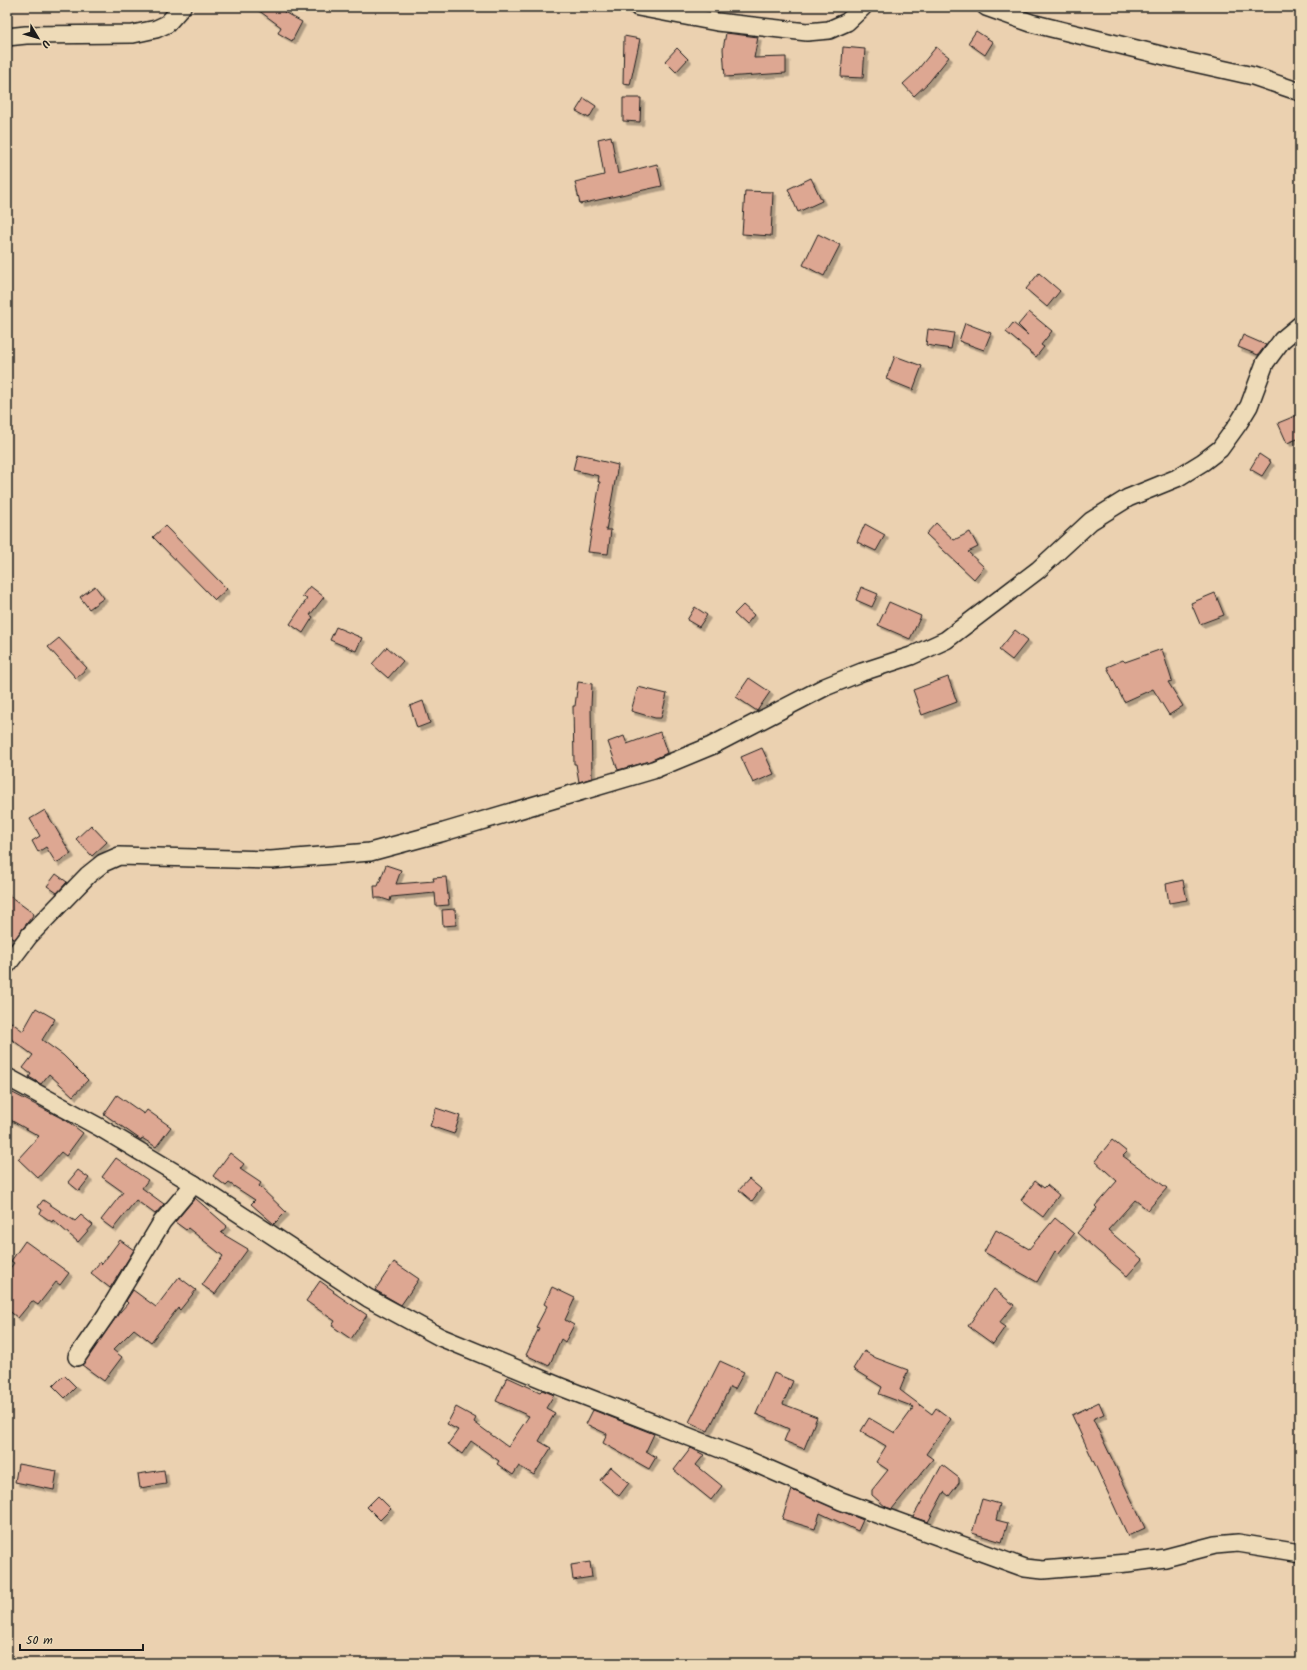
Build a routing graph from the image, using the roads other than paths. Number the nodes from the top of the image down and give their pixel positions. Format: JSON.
{"nodes":[{"id":1,"x":182,"y":7,"type":"edge"},
{"id":2,"x":638,"y":7,"type":"edge"},
{"id":3,"x":863,"y":7,"type":"edge"},
{"id":4,"x":986,"y":7,"type":"edge"},
{"id":5,"x":7,"y":37,"type":"edge"},
{"id":6,"x":1300,"y":92,"type":"edge"},
{"id":7,"x":1300,"y":325,"type":"edge"},
{"id":8,"x":7,"y":965,"type":"edge"},
{"id":9,"x":7,"y":1077,"type":"edge"},
{"id":10,"x":194,"y":1184,"type":"junction"},
{"id":11,"x":77,"y":1357,"type":"dead end"},
{"id":12,"x":1300,"y":1553,"type":"edge"}],
"edges":[{"from":1,"to":5,"type":"street"},
{"from":2,"to":3,"type":"street"},
{"from":4,"to":6,"type":"street"},
{"from":7,"to":8,"type":"street"},
{"from":9,"to":10,"type":"street"},
{"from":10,"to":11,"type":"street"},
{"from":10,"to":12,"type":"street"}]}
